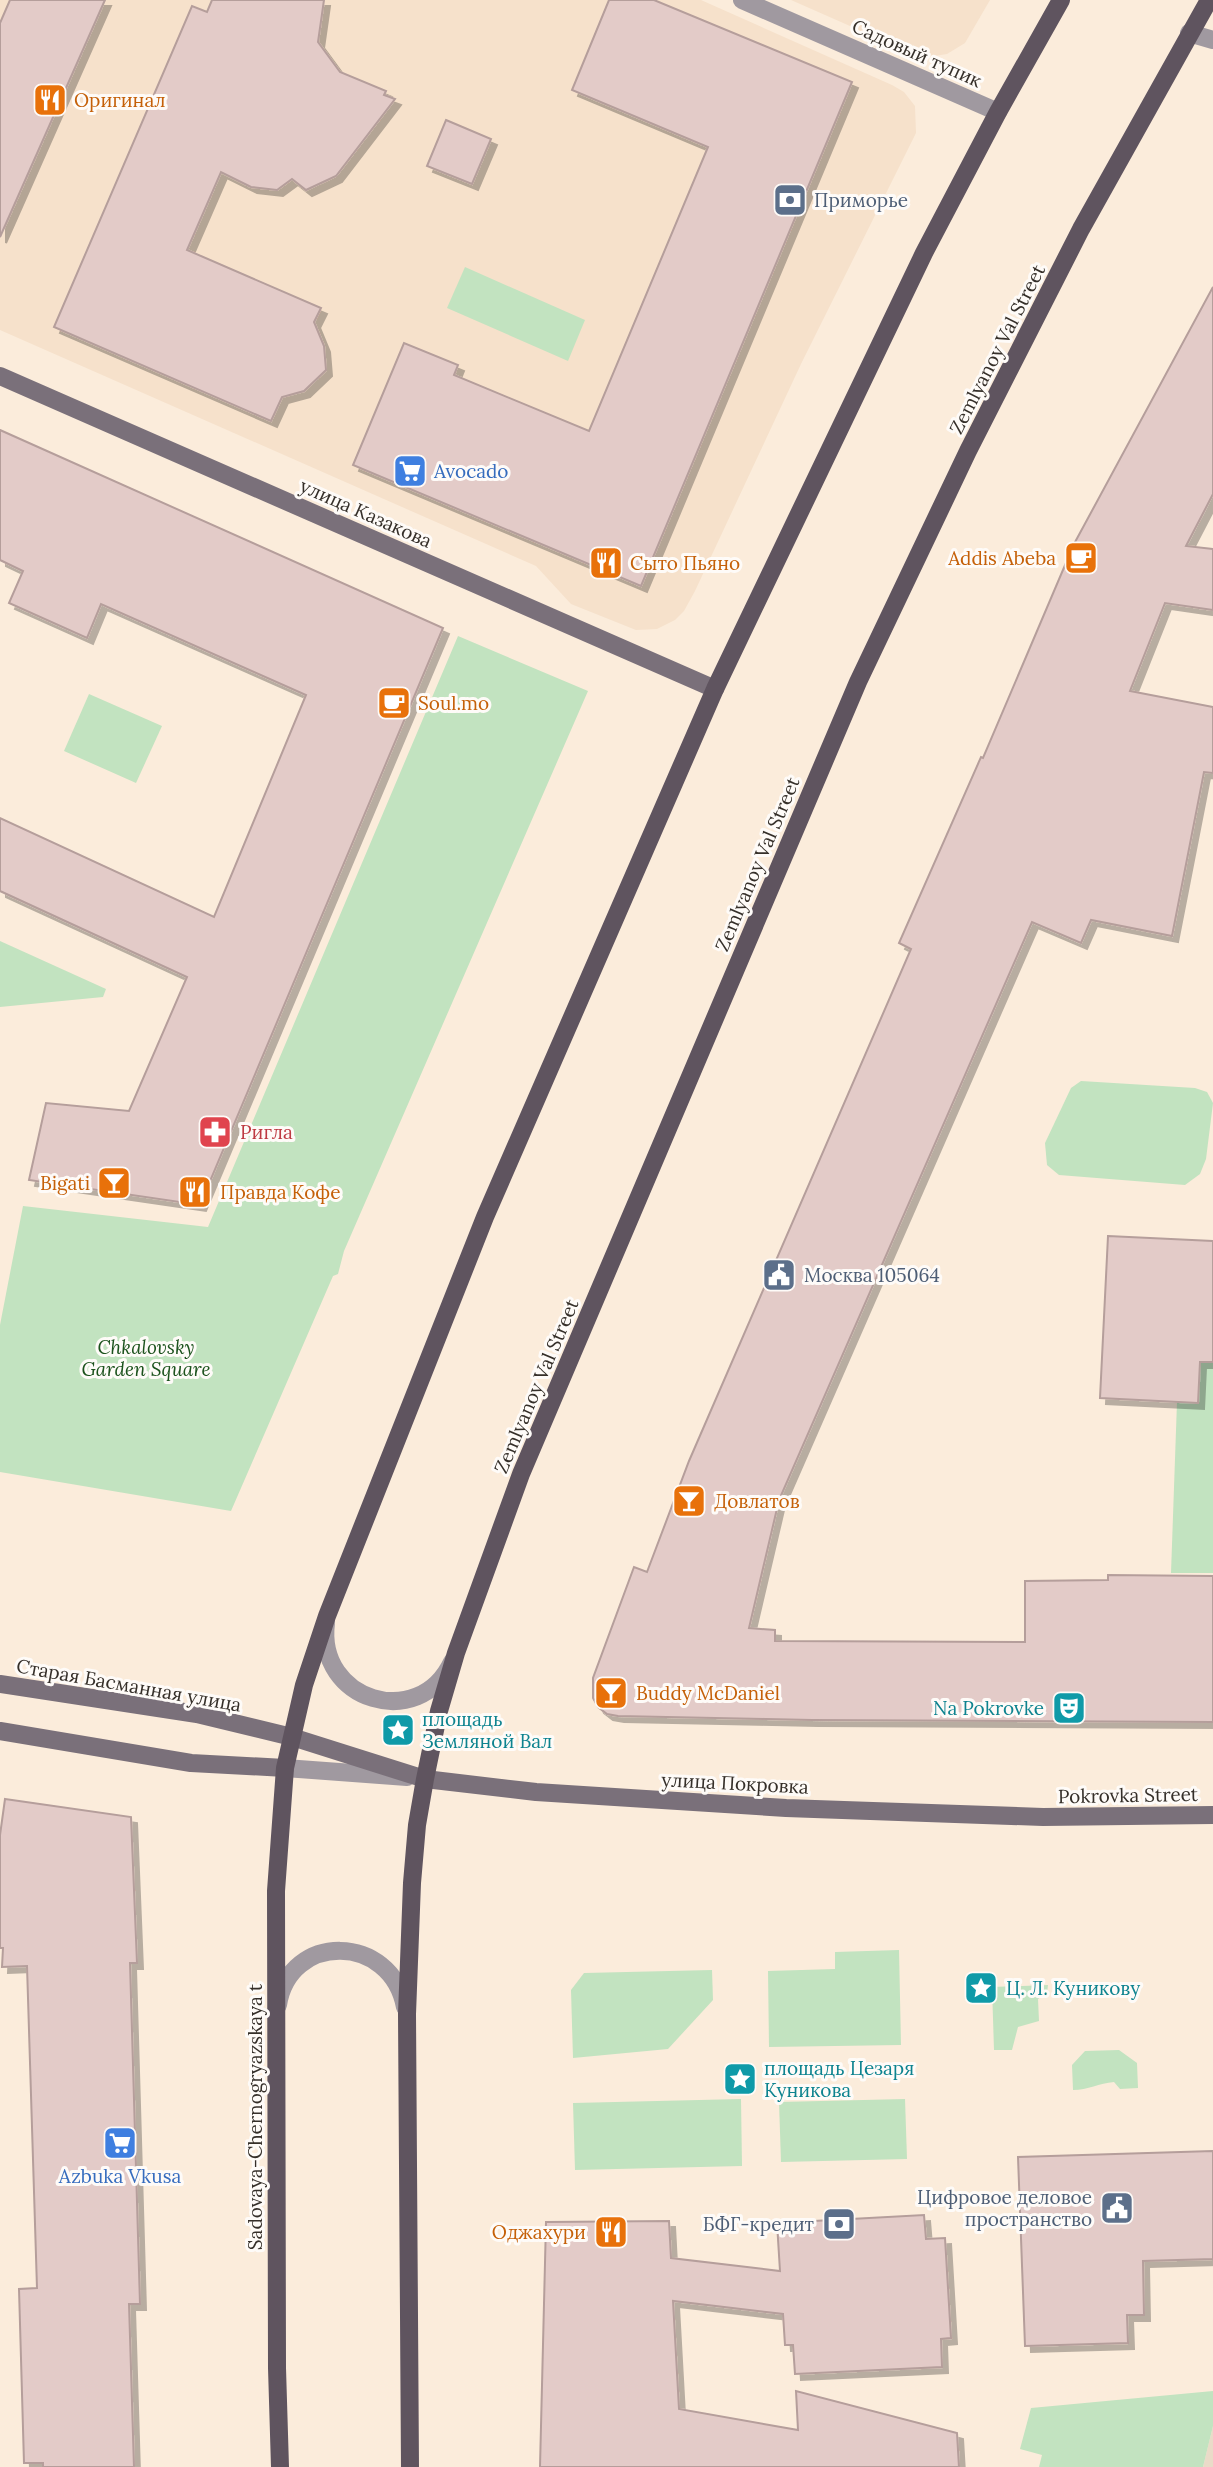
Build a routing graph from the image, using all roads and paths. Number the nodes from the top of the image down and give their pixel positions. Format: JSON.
{"nodes":[{"id":1,"x":742,"y":0,"type":"edge"},
{"id":2,"x":1060,"y":0,"type":"edge"},
{"id":3,"x":1209,"y":0,"type":"edge"},
{"id":4,"x":1189,"y":33,"type":"junction"},
{"id":5,"x":1213,"y":40,"type":"edge"},
{"id":6,"x":998,"y":112,"type":"junction"},
{"id":7,"x":0,"y":376,"type":"edge"},
{"id":8,"x":715,"y":689,"type":"junction"},
{"id":9,"x":327,"y":1616,"type":"junction"},
{"id":10,"x":456,"y":1653,"type":"junction"},
{"id":11,"x":0,"y":1684,"type":"edge"},
{"id":12,"x":0,"y":1731,"type":"edge"},
{"id":13,"x":292,"y":1737,"type":"junction"},
{"id":14,"x":285,"y":1768,"type":"junction"},
{"id":15,"x":425,"y":1779,"type":"junction"},
{"id":16,"x":1213,"y":1815,"type":"edge"},
{"id":17,"x":407,"y":2014,"type":"junction"},
{"id":18,"x":276,"y":2017,"type":"junction"},
{"id":19,"x":280,"y":2467,"type":"edge"},
{"id":20,"x":410,"y":2467,"type":"edge"}],
"edges":[{"from":1,"to":6,"type":"street","name":"Садовый тупик"},
{"from":2,"to":6,"type":"main road"},
{"from":3,"to":4,"type":"main road","name":"Zemlyanoy Val Street"},
{"from":4,"to":5,"type":"street"},
{"from":4,"to":10,"type":"main road","name":"Zemlyanoy Val Street"},
{"from":6,"to":8,"type":"main road"},
{"from":7,"to":8,"type":"main road","name":"улица Казакова"},
{"from":8,"to":9,"type":"main road"},
{"from":9,"to":10,"type":"street"},
{"from":9,"to":13,"type":"main road"},
{"from":10,"to":15,"type":"main road","name":"Zemlyanoy Val Street"},
{"from":11,"to":13,"type":"main road","name":"Старая Басманная улица"},
{"from":12,"to":14,"type":"main road"},
{"from":13,"to":14,"type":"main road"},
{"from":13,"to":15,"type":"main road","name":"Старая Басманная улица"},
{"from":14,"to":15,"type":"street"},
{"from":14,"to":18,"type":"main road","name":"Sadovaya-Chernogryazskaya t"},
{"from":15,"to":16,"type":"main road","name":"улица Покровка"},
{"from":15,"to":17,"type":"main road"},
{"from":17,"to":18,"type":"street"},
{"from":17,"to":20,"type":"main road"},
{"from":18,"to":19,"type":"main road","name":"Sadovaya-Chernogryazskaya t"}]}
